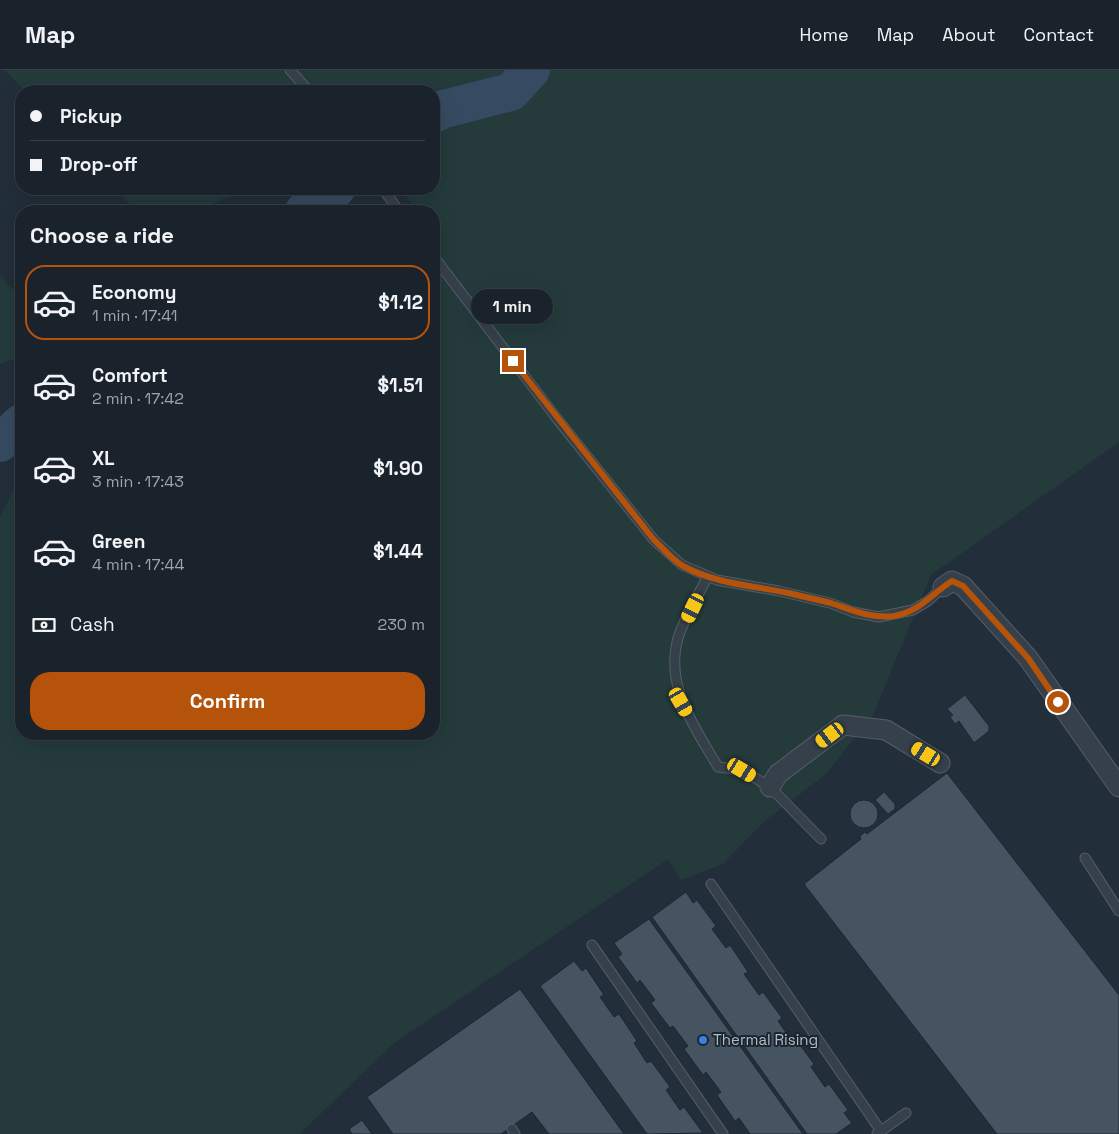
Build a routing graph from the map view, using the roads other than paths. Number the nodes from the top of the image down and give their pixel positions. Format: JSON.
{"nodes":[{"id":1,"x":290,"y":70,"type":"edge"},
{"id":2,"x":304,"y":85,"type":"edge"},
{"id":3,"x":440,"y":265,"type":"edge"},
{"id":4,"x":708,"y":576,"type":"junction"},
{"id":5,"x":943,"y":587,"type":"joint"},
{"id":6,"x":940,"y":763,"type":"dead end"},
{"id":7,"x":770,"y":787,"type":"junction"},
{"id":8,"x":1119,"y":787,"type":"edge"},
{"id":9,"x":821,"y":839,"type":"dead end"},
{"id":10,"x":1085,"y":858,"type":"dead end"},
{"id":11,"x":712,"y":884,"type":"dead end"},
{"id":12,"x":1119,"y":912,"type":"edge"},
{"id":13,"x":592,"y":945,"type":"dead end"},
{"id":14,"x":906,"y":1113,"type":"dead end"},
{"id":15,"x":879,"y":1132,"type":"edge"},
{"id":16,"x":723,"y":1134,"type":"edge"}],
"edges":[{"from":1,"to":2,"type":"lane"},
{"from":3,"to":4,"type":"lane"},
{"from":4,"to":5,"type":"lane"},
{"from":4,"to":7,"type":"lane"},
{"from":5,"to":8,"type":"street"},
{"from":6,"to":7,"type":"street"},
{"from":7,"to":9,"type":"lane"},
{"from":10,"to":12,"type":"lane"},
{"from":11,"to":15,"type":"lane"},
{"from":13,"to":16,"type":"lane"},
{"from":14,"to":15,"type":"lane"}]}
